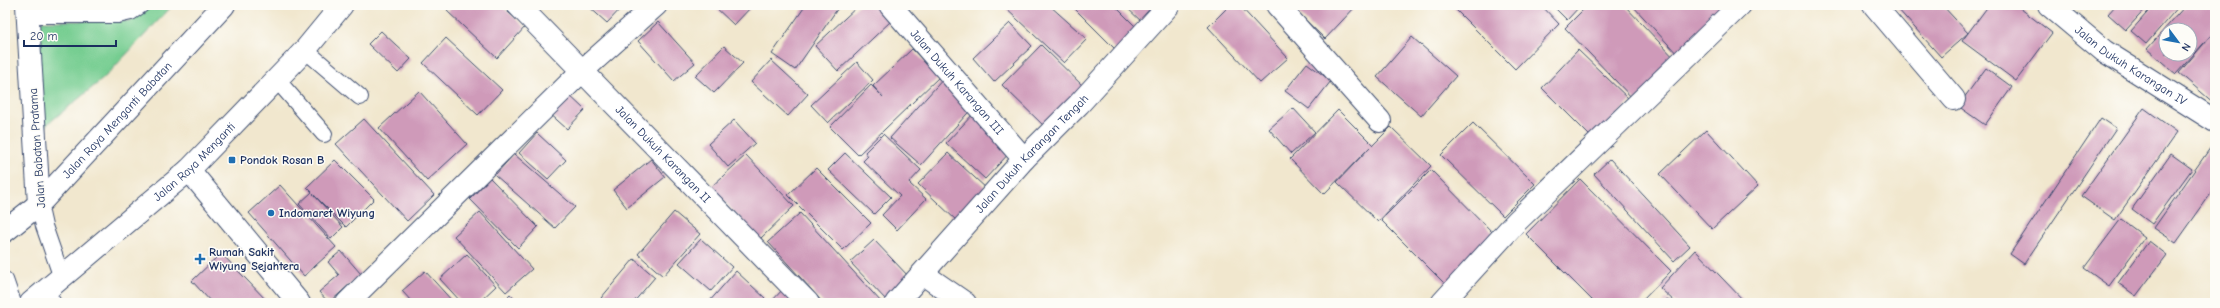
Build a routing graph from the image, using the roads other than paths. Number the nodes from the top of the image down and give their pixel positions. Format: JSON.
{"nodes":[{"id":1,"x":141,"y":5,"type":"edge"},
{"id":2,"x":224,"y":5,"type":"edge"},
{"id":3,"x":518,"y":5,"type":"edge"},
{"id":4,"x":656,"y":5,"type":"edge"},
{"id":5,"x":890,"y":5,"type":"edge"},
{"id":6,"x":1170,"y":5,"type":"edge"},
{"id":7,"x":1278,"y":5,"type":"edge"},
{"id":8,"x":1740,"y":5,"type":"edge"},
{"id":9,"x":1874,"y":5,"type":"edge"},
{"id":10,"x":2049,"y":5,"type":"edge"},
{"id":11,"x":334,"y":8,"type":"edge"},
{"id":12,"x":28,"y":10,"type":"edge"},
{"id":13,"x":305,"y":50,"type":"junction"},
{"id":14,"x":582,"y":71,"type":"junction"},
{"id":15,"x":277,"y":80,"type":"junction"},
{"id":16,"x":360,"y":97,"type":"dead end"},
{"id":17,"x":1954,"y":99,"type":"dead end"},
{"id":18,"x":1380,"y":121,"type":"dead end"},
{"id":19,"x":2215,"y":121,"type":"edge"},
{"id":20,"x":324,"y":134,"type":"dead end"},
{"id":21,"x":1024,"y":159,"type":"junction"},
{"id":22,"x":188,"y":170,"type":"junction"},
{"id":23,"x":39,"y":204,"type":"junction"},
{"id":24,"x":5,"y":231,"type":"edge"},
{"id":25,"x":923,"y":274,"type":"junction"},
{"id":26,"x":5,"y":280,"type":"edge"},
{"id":27,"x":48,"y":294,"type":"edge"},
{"id":28,"x":14,"y":303,"type":"edge"},
{"id":29,"x":299,"y":303,"type":"edge"},
{"id":30,"x":347,"y":303,"type":"edge"},
{"id":31,"x":808,"y":303,"type":"edge"},
{"id":32,"x":896,"y":303,"type":"edge"},
{"id":33,"x":965,"y":303,"type":"edge"},
{"id":34,"x":1442,"y":303,"type":"edge"}],
"edges":[{"from":1,"to":12,"type":"lane","name":"Jalan Babatan Pratama"},
{"from":2,"to":23,"type":"street","name":"Jalan Raya Menganti Babatan"},
{"from":3,"to":14,"type":"street","name":"Jalan Dukuh Karangan II"},
{"from":4,"to":14,"type":"street"},
{"from":5,"to":21,"type":"street","name":"Jalan Dukuh Karangan III"},
{"from":6,"to":21,"type":"street","name":"Jalan Dukuh Karangan Tengah"},
{"from":7,"to":18,"type":"street"},
{"from":8,"to":34,"type":"street"},
{"from":9,"to":17,"type":"street"},
{"from":10,"to":19,"type":"street","name":"Jalan Dukuh Karangan IV"},
{"from":11,"to":13,"type":"street","name":"Jalan Raya Menganti"},
{"from":12,"to":23,"type":"street","name":"Jalan Babatan Pratama"},
{"from":13,"to":15,"type":"street","name":"Jalan Raya Menganti"},
{"from":13,"to":16,"type":"lane"},
{"from":14,"to":30,"type":"street"},
{"from":14,"to":31,"type":"street","name":"Jalan Dukuh Karangan II"},
{"from":15,"to":20,"type":"lane"},
{"from":15,"to":22,"type":"street","name":"Jalan Raya Menganti"},
{"from":21,"to":25,"type":"street","name":"Jalan Dukuh Karangan Tengah"},
{"from":22,"to":27,"type":"street","name":"Jalan Raya Menganti"},
{"from":22,"to":29,"type":"street"},
{"from":23,"to":24,"type":"street","name":"Jalan Raya Menganti Babatan"},
{"from":23,"to":27,"type":"lane","name":"Jalan Babatan Pratama"},
{"from":25,"to":32,"type":"street","name":"Jalan Dukuh Karangan Tengah"},
{"from":25,"to":33,"type":"street"},
{"from":26,"to":28,"type":"lane"}]}
